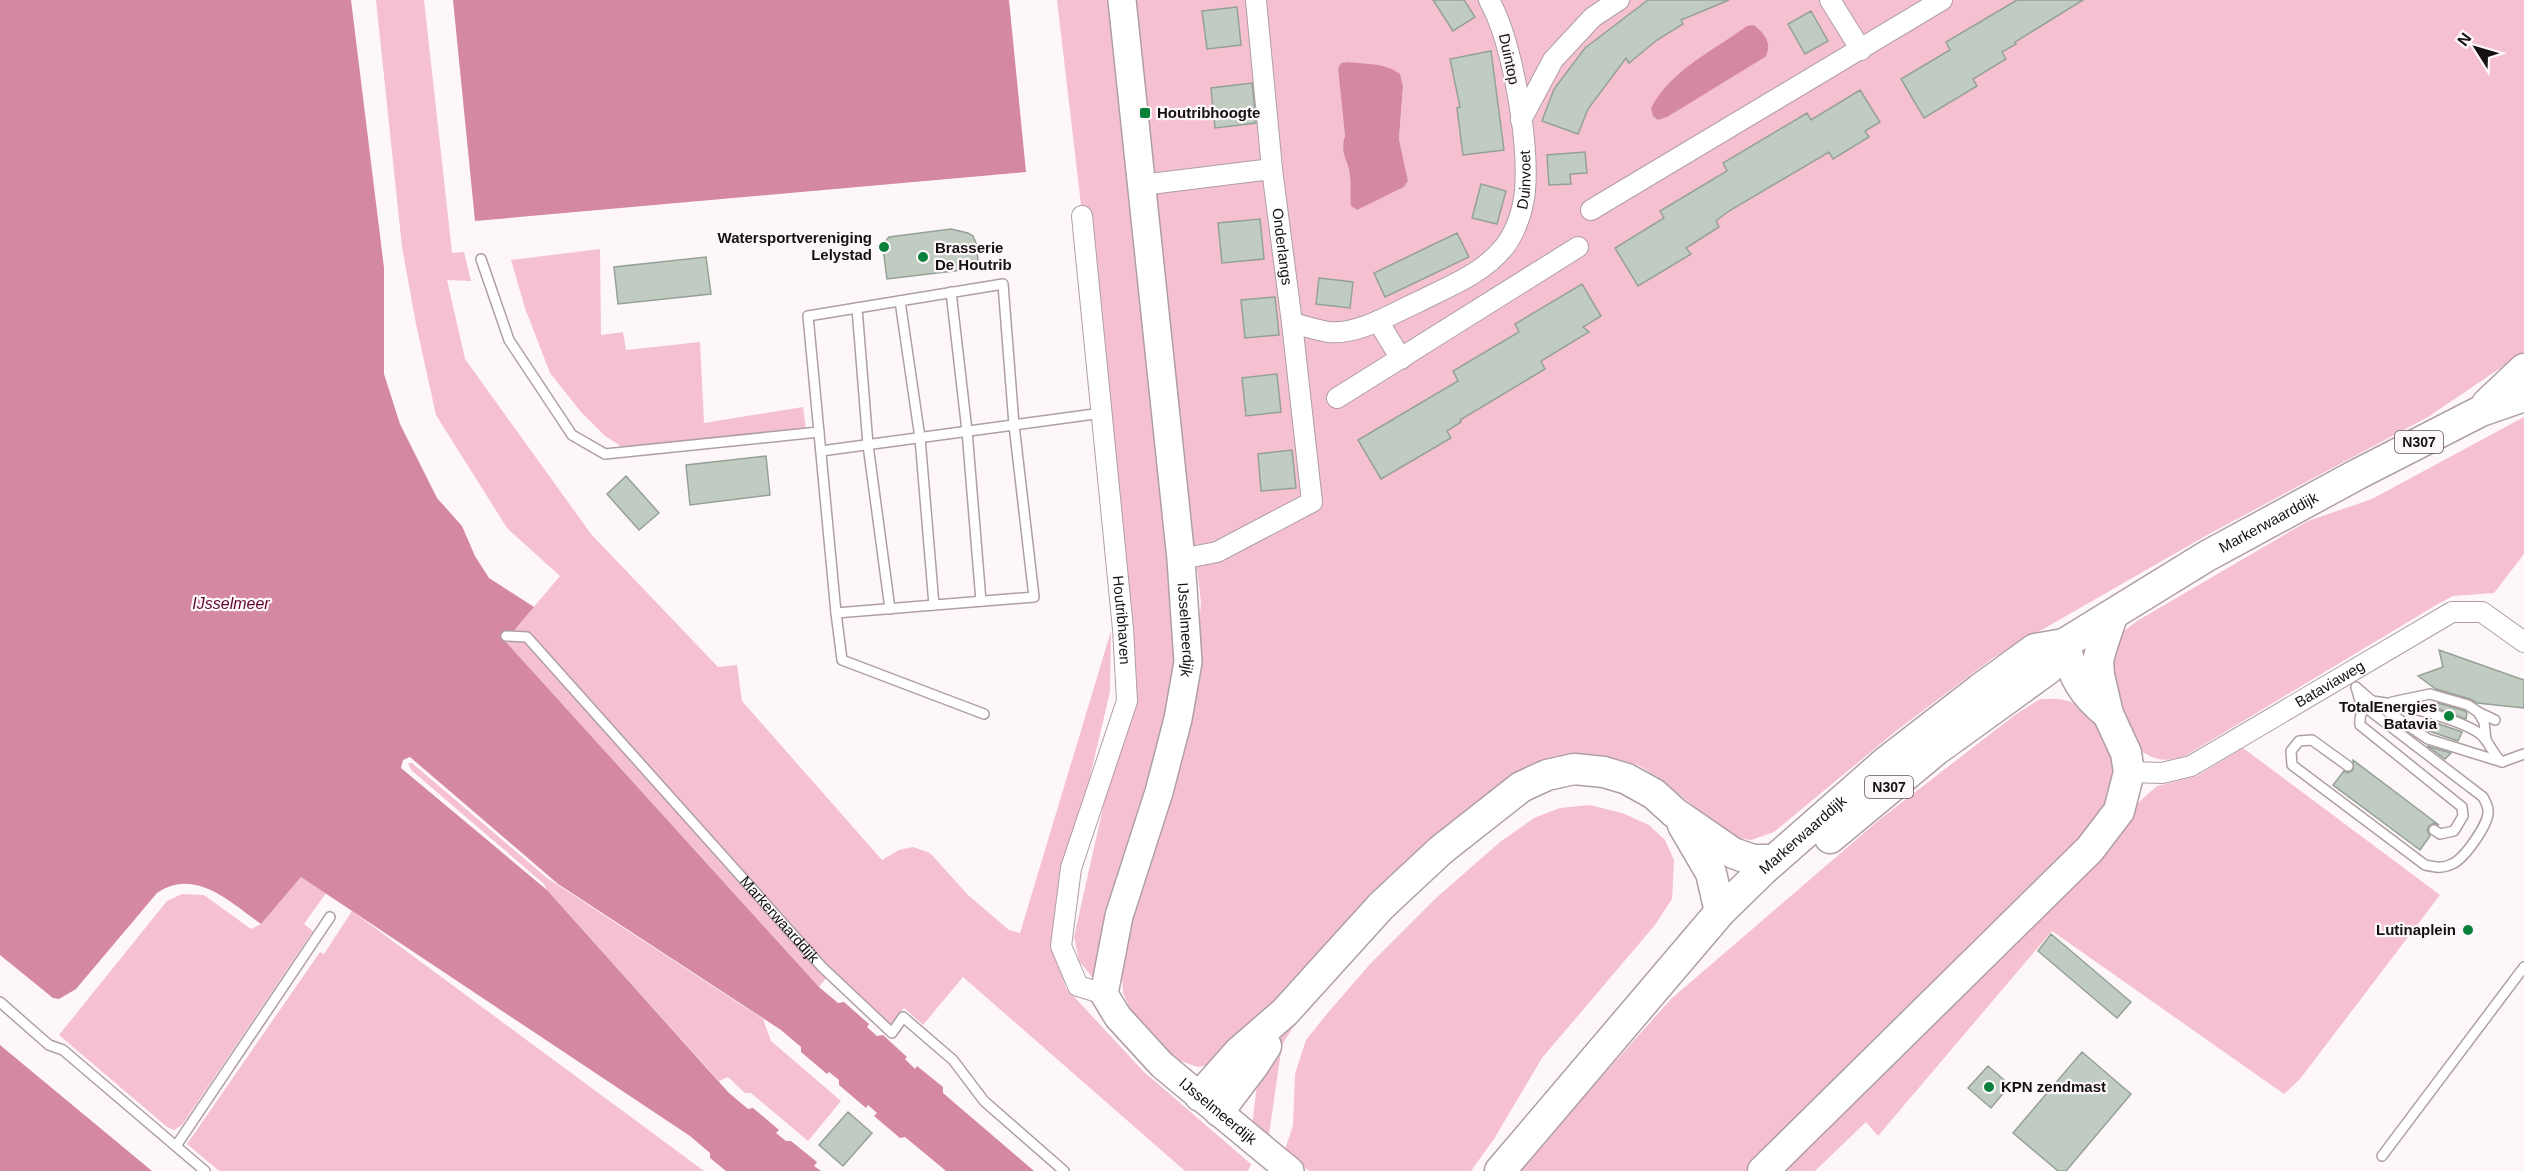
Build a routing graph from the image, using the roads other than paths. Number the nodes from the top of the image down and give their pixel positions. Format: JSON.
{"nodes":[{"id":1,"x":1122,"y":0,"type":"edge"},
{"id":2,"x":1256,"y":0,"type":"edge"},
{"id":3,"x":1490,"y":0,"type":"edge"},
{"id":4,"x":1619,"y":0,"type":"edge"},
{"id":5,"x":1830,"y":0,"type":"edge"},
{"id":6,"x":1942,"y":0,"type":"edge"},
{"id":7,"x":1861,"y":50,"type":"junction"},
{"id":8,"x":1521,"y":120,"type":"junction"},
{"id":9,"x":1272,"y":169,"type":"junction"},
{"id":10,"x":1142,"y":185,"type":"junction"},
{"id":11,"x":1591,"y":210,"type":"dead end"},
{"id":12,"x":1082,"y":216,"type":"dead end"},
{"id":13,"x":1578,"y":247,"type":"dead end"},
{"id":14,"x":481,"y":259,"type":"dead end"},
{"id":15,"x":951,"y":292,"type":"junction"},
{"id":16,"x":900,"y":301,"type":"junction"},
{"id":17,"x":857,"y":308,"type":"junction"},
{"id":18,"x":1378,"y":321,"type":"junction"},
{"id":19,"x":1292,"y":323,"type":"junction"},
{"id":20,"x":1401,"y":359,"type":"junction"},
{"id":21,"x":2524,"y":369,"type":"edge"},
{"id":22,"x":2524,"y":396,"type":"edge"},
{"id":23,"x":1337,"y":398,"type":"dead end"},
{"id":24,"x":2481,"y":411,"type":"junction"},
{"id":25,"x":1101,"y":414,"type":"junction"},
{"id":26,"x":1014,"y":425,"type":"junction"},
{"id":27,"x":819,"y":432,"type":"junction"},
{"id":28,"x":967,"y":432,"type":"junction"},
{"id":29,"x":920,"y":438,"type":"junction"},
{"id":30,"x":868,"y":445,"type":"junction"},
{"id":31,"x":820,"y":451,"type":"junction"},
{"id":32,"x":1181,"y":559,"type":"junction"},
{"id":33,"x":981,"y":601,"type":"junction"},
{"id":34,"x":934,"y":605,"type":"junction"},
{"id":35,"x":890,"y":609,"type":"junction"},
{"id":36,"x":836,"y":613,"type":"junction"},
{"id":37,"x":2112,"y":616,"type":"junction"},
{"id":38,"x":506,"y":636,"type":"dead end"},
{"id":39,"x":2524,"y":642,"type":"edge"},
{"id":40,"x":2064,"y":644,"type":"junction"},
{"id":41,"x":2350,"y":681,"type":"junction"},
{"id":42,"x":2389,"y":703,"type":"junction"},
{"id":43,"x":2369,"y":704,"type":"junction"},
{"id":44,"x":2478,"y":712,"type":"junction"},
{"id":45,"x":984,"y":714,"type":"dead end"},
{"id":46,"x":2108,"y":714,"type":"junction"},
{"id":47,"x":2495,"y":720,"type":"dead end"},
{"id":48,"x":2486,"y":740,"type":"junction"},
{"id":49,"x":2524,"y":754,"type":"edge"},
{"id":50,"x":2502,"y":762,"type":"junction"},
{"id":51,"x":2348,"y":766,"type":"dead end"},
{"id":52,"x":2129,"y":772,"type":"junction"},
{"id":53,"x":1675,"y":813,"type":"junction"},
{"id":54,"x":2434,"y":830,"type":"dead end"},
{"id":55,"x":1774,"y":860,"type":"junction"},
{"id":56,"x":1720,"y":912,"type":"junction"},
{"id":57,"x":330,"y":917,"type":"dead end"},
{"id":58,"x":2524,"y":967,"type":"edge"},
{"id":59,"x":1104,"y":994,"type":"junction"},
{"id":60,"x":0,"y":1002,"type":"edge"},
{"id":61,"x":1629,"y":1022,"type":"junction"},
{"id":62,"x":1209,"y":1104,"type":"junction"},
{"id":63,"x":176,"y":1146,"type":"junction"},
{"id":64,"x":2382,"y":1156,"type":"dead end"},
{"id":65,"x":1279,"y":1165,"type":"edge"},
{"id":66,"x":206,"y":1171,"type":"edge"},
{"id":67,"x":1064,"y":1171,"type":"edge"},
{"id":68,"x":1500,"y":1171,"type":"edge"},
{"id":69,"x":1763,"y":1171,"type":"edge"}],
"edges":[{"from":1,"to":10,"type":"street","name":"IJsselmeerdijk"},
{"from":2,"to":9,"type":"street","name":"Onderlangs"},
{"from":3,"to":8,"type":"street","name":"Duintop"},
{"from":4,"to":8,"type":"street"},
{"from":5,"to":7,"type":"street"},
{"from":6,"to":7,"type":"street"},
{"from":7,"to":11,"type":"street"},
{"from":8,"to":18,"type":"street","name":"Duinvoet"},
{"from":9,"to":10,"type":"street"},
{"from":9,"to":19,"type":"street","name":"Onderlangs"},
{"from":10,"to":32,"type":"street","name":"IJsselmeerdijk"},
{"from":12,"to":25,"type":"street","name":"Houtribhaven"},
{"from":13,"to":20,"type":"street"},
{"from":14,"to":27,"type":"lane"},
{"from":15,"to":16,"type":"lane"},
{"from":15,"to":26,"type":"lane"},
{"from":15,"to":28,"type":"lane"},
{"from":16,"to":17,"type":"lane"},
{"from":16,"to":29,"type":"lane"},
{"from":17,"to":27,"type":"lane"},
{"from":17,"to":30,"type":"lane"},
{"from":18,"to":19,"type":"street","name":"Duinvoet"},
{"from":18,"to":20,"type":"street"},
{"from":19,"to":32,"type":"street"},
{"from":20,"to":23,"type":"street"},
{"from":21,"to":24,"type":"main road","name":"Markerwaarddijk","number":"N307"},
{"from":22,"to":24,"type":"main road","name":"Markerwaarddijk","number":"N307"},
{"from":24,"to":37,"type":"main road","name":"Markerwaarddijk","number":"N307"},
{"from":25,"to":26,"type":"lane"},
{"from":25,"to":59,"type":"street","name":"Houtribhaven"},
{"from":26,"to":28,"type":"lane"},
{"from":26,"to":33,"type":"lane"},
{"from":27,"to":31,"type":"lane"},
{"from":28,"to":29,"type":"lane"},
{"from":28,"to":33,"type":"lane"},
{"from":29,"to":30,"type":"lane"},
{"from":29,"to":34,"type":"lane"},
{"from":30,"to":31,"type":"lane"},
{"from":30,"to":35,"type":"lane"},
{"from":31,"to":36,"type":"lane"},
{"from":32,"to":59,"type":"street","name":"IJsselmeerdijk"},
{"from":33,"to":34,"type":"lane"},
{"from":34,"to":35,"type":"lane"},
{"from":35,"to":36,"type":"lane"},
{"from":36,"to":45,"type":"lane"},
{"from":37,"to":40,"type":"main road","name":"Markerwaarddijk","number":"N307"},
{"from":37,"to":46,"type":"main road"},
{"from":38,"to":67,"type":"lane","name":"Markerwaarddijk"},
{"from":39,"to":41,"type":"street","name":"Bataviaweg"},
{"from":40,"to":46,"type":"main road"},
{"from":40,"to":55,"type":"main road","name":"Markerwaarddijk","number":"N307"},
{"from":40,"to":61,"type":"main road","name":"Markerwaarddijk","number":"N307"},
{"from":41,"to":43,"type":"lane"},
{"from":41,"to":52,"type":"street","name":"Bataviaweg"},
{"from":42,"to":43,"type":"lane"},
{"from":42,"to":44,"type":"lane"},
{"from":42,"to":48,"type":"lane"},
{"from":43,"to":50,"type":"lane"},
{"from":43,"to":51,"type":"lane"},
{"from":43,"to":54,"type":"lane"},
{"from":44,"to":47,"type":"lane"},
{"from":44,"to":48,"type":"lane"},
{"from":46,"to":52,"type":"main road"},
{"from":48,"to":50,"type":"lane"},
{"from":49,"to":50,"type":"lane"},
{"from":52,"to":69,"type":"main road"},
{"from":53,"to":55,"type":"main road"},
{"from":53,"to":56,"type":"main road"},
{"from":53,"to":62,"type":"main road"},
{"from":55,"to":56,"type":"main road","name":"Markerwaarddijk","number":"N307"},
{"from":56,"to":61,"type":"main road","name":"Markerwaarddijk","number":"N307"},
{"from":57,"to":63,"type":"lane"},
{"from":58,"to":64,"type":"lane"},
{"from":59,"to":62,"type":"street","name":"IJsselmeerdijk"},
{"from":60,"to":63,"type":"lane"},
{"from":61,"to":68,"type":"main road","name":"Markerwaarddijk","number":"N307"},
{"from":62,"to":65,"type":"street","name":"IJsselmeerdijk"},
{"from":63,"to":66,"type":"lane"}]}
